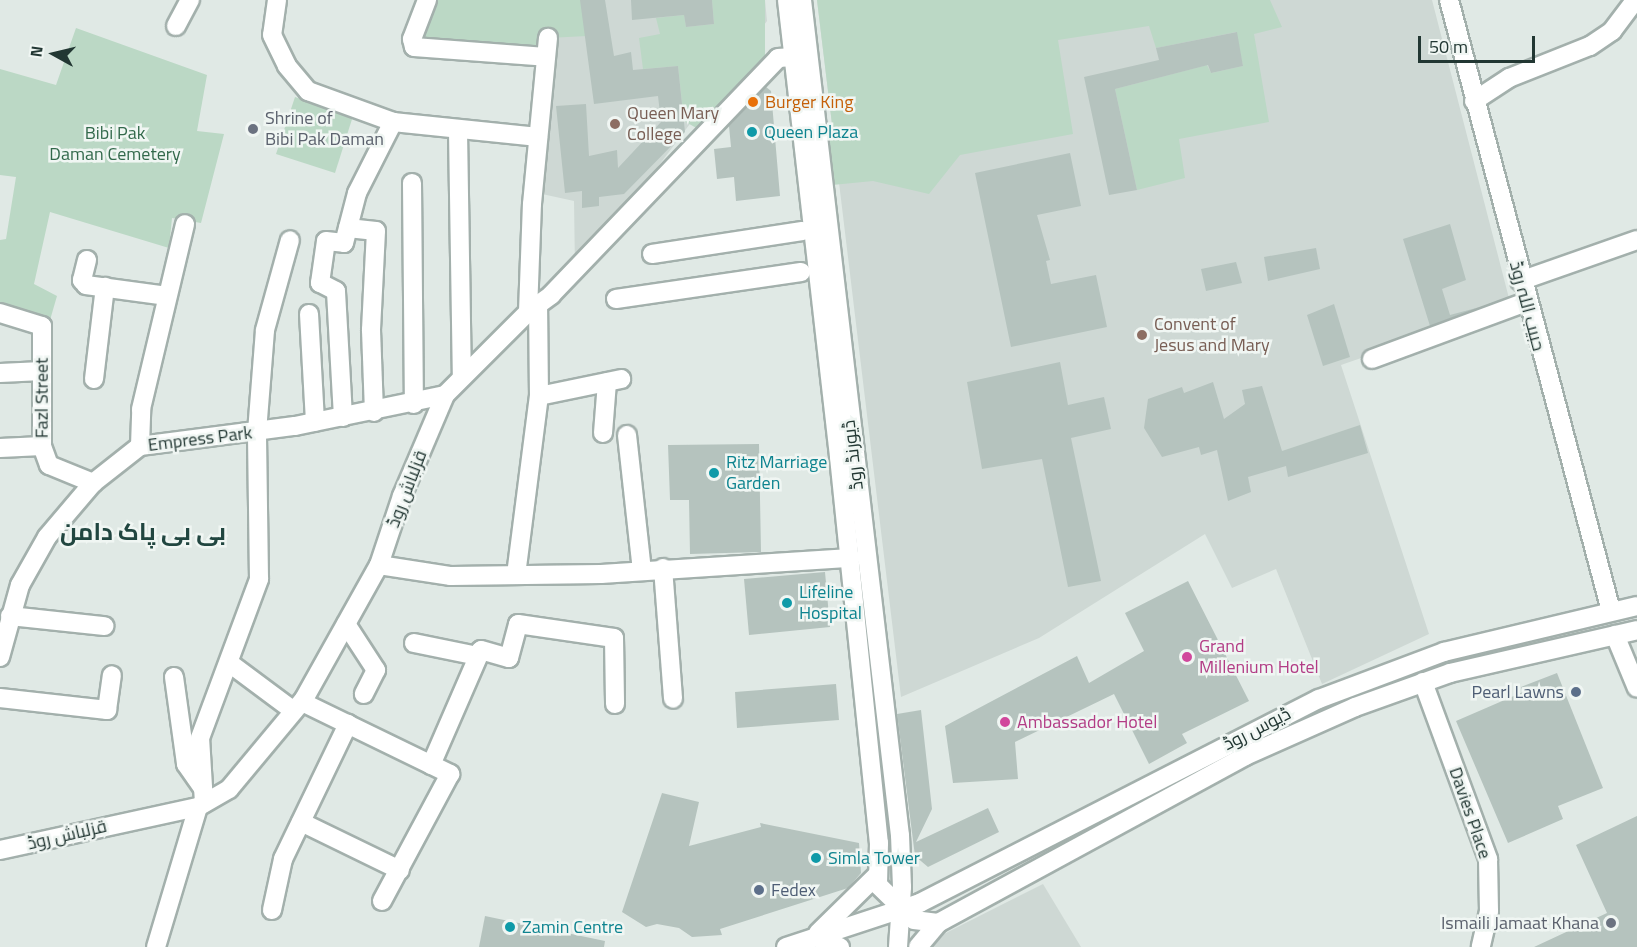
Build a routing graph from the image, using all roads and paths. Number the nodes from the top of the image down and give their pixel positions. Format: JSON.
{"nodes":[{"id":1,"x":190,"y":0,"type":"edge"},
{"id":2,"x":277,"y":0,"type":"edge"},
{"id":3,"x":427,"y":0,"type":"edge"},
{"id":4,"x":787,"y":0,"type":"edge"},
{"id":5,"x":802,"y":0,"type":"edge"},
{"id":6,"x":1449,"y":0,"type":"edge"},
{"id":7,"x":1635,"y":0,"type":"edge"},
{"id":8,"x":176,"y":26,"type":"dead end"},
{"id":9,"x":548,"y":38,"type":"dead end"},
{"id":10,"x":546,"y":57,"type":"junction"},
{"id":11,"x":793,"y":57,"type":"junction"},
{"id":12,"x":1474,"y":101,"type":"junction"},
{"id":13,"x":393,"y":122,"type":"junction"},
{"id":14,"x":458,"y":131,"type":"junction"},
{"id":15,"x":538,"y":136,"type":"junction"},
{"id":16,"x":412,"y":183,"type":"dead end"},
{"id":17,"x":185,"y":224,"type":"dead end"},
{"id":18,"x":348,"y":228,"type":"junction"},
{"id":19,"x":802,"y":231,"type":"dead end"},
{"id":20,"x":290,"y":240,"type":"dead end"},
{"id":21,"x":1637,"y":240,"type":"edge"},
{"id":22,"x":652,"y":254,"type":"dead end"},
{"id":23,"x":87,"y":260,"type":"dead end"},
{"id":24,"x":801,"y":272,"type":"dead end"},
{"id":25,"x":1520,"y":281,"type":"junction"},
{"id":26,"x":105,"y":287,"type":"junction"},
{"id":27,"x":167,"y":296,"type":"junction"},
{"id":28,"x":616,"y":299,"type":"dead end"},
{"id":29,"x":1526,"y":302,"type":"junction"},
{"id":30,"x":533,"y":308,"type":"junction"},
{"id":31,"x":0,"y":313,"type":"edge"},
{"id":32,"x":309,"y":314,"type":"dead end"},
{"id":33,"x":1372,"y":359,"type":"dead end"},
{"id":34,"x":42,"y":371,"type":"junction"},
{"id":35,"x":0,"y":373,"type":"edge"},
{"id":36,"x":462,"y":376,"type":"junction"},
{"id":37,"x":94,"y":380,"type":"dead end"},
{"id":38,"x":445,"y":395,"type":"junction"},
{"id":39,"x":539,"y":396,"type":"junction"},
{"id":40,"x":414,"y":404,"type":"junction"},
{"id":41,"x":374,"y":412,"type":"junction"},
{"id":42,"x":343,"y":417,"type":"junction"},
{"id":43,"x":315,"y":422,"type":"junction"},
{"id":44,"x":257,"y":432,"type":"junction"},
{"id":45,"x":603,"y":433,"type":"dead end"},
{"id":46,"x":627,"y":435,"type":"dead end"},
{"id":47,"x":42,"y":446,"type":"junction"},
{"id":48,"x":140,"y":446,"type":"junction"},
{"id":49,"x":0,"y":448,"type":"edge"},
{"id":50,"x":93,"y":483,"type":"junction"},
{"id":51,"x":850,"y":558,"type":"junction"},
{"id":52,"x":379,"y":565,"type":"junction"},
{"id":53,"x":663,"y":568,"type":"junction"},
{"id":54,"x":642,"y":570,"type":"junction"},
{"id":55,"x":516,"y":575,"type":"junction"},
{"id":56,"x":1637,"y":606,"type":"edge"},
{"id":57,"x":1611,"y":611,"type":"junction"},
{"id":58,"x":10,"y":616,"type":"junction"},
{"id":59,"x":346,"y":624,"type":"junction"},
{"id":60,"x":104,"y":626,"type":"dead end"},
{"id":61,"x":1637,"y":630,"type":"edge"},
{"id":62,"x":1615,"y":635,"type":"junction"},
{"id":63,"x":414,"y":643,"type":"dead end"},
{"id":64,"x":478,"y":656,"type":"junction"},
{"id":65,"x":0,"y":657,"type":"edge"},
{"id":66,"x":232,"y":665,"type":"dead end"},
{"id":67,"x":112,"y":675,"type":"dead end"},
{"id":68,"x":174,"y":677,"type":"dead end"},
{"id":69,"x":1423,"y":682,"type":"junction"},
{"id":70,"x":1637,"y":688,"type":"edge"},
{"id":71,"x":364,"y":694,"type":"dead end"},
{"id":72,"x":0,"y":698,"type":"edge"},
{"id":73,"x":673,"y":699,"type":"dead end"},
{"id":74,"x":615,"y":704,"type":"dead end"},
{"id":75,"x":298,"y":706,"type":"junction"},
{"id":76,"x":348,"y":724,"type":"junction"},
{"id":77,"x":431,"y":765,"type":"junction"},
{"id":78,"x":202,"y":799,"type":"junction"},
{"id":79,"x":301,"y":822,"type":"junction"},
{"id":80,"x":0,"y":850,"type":"edge"},
{"id":81,"x":400,"y":870,"type":"junction"},
{"id":82,"x":877,"y":875,"type":"junction"},
{"id":83,"x":382,"y":901,"type":"dead end"},
{"id":84,"x":272,"y":910,"type":"dead end"},
{"id":85,"x":901,"y":910,"type":"junction"},
{"id":86,"x":938,"y":923,"type":"junction"},
{"id":87,"x":814,"y":936,"type":"junction"},
{"id":88,"x":156,"y":947,"type":"edge"},
{"id":89,"x":786,"y":947,"type":"edge"},
{"id":90,"x":840,"y":947,"type":"edge"},
{"id":91,"x":898,"y":947,"type":"edge"},
{"id":92,"x":918,"y":947,"type":"edge"},
{"id":93,"x":1481,"y":947,"type":"edge"}],
"edges":[{"from":1,"to":8,"type":"street"},
{"from":2,"to":13,"type":"street"},
{"from":3,"to":10,"type":"street"},
{"from":4,"to":11,"type":"street","name":"ڈیورنڈ روڈ"},
{"from":5,"to":85,"type":"street","name":"ڈیورنڈ روڈ"},
{"from":6,"to":12,"type":"street","name":"حبیب اللہ روڈ"},
{"from":7,"to":12,"type":"street"},
{"from":9,"to":10,"type":"street"},
{"from":10,"to":15,"type":"street"},
{"from":11,"to":30,"type":"street","name":"قزلباش روڈ"},
{"from":11,"to":51,"type":"street","name":"ڈیورنڈ روڈ"},
{"from":12,"to":25,"type":"street","name":"حبیب اللہ روڈ"},
{"from":13,"to":14,"type":"street"},
{"from":13,"to":18,"type":"street"},
{"from":14,"to":15,"type":"street"},
{"from":14,"to":36,"type":"street"},
{"from":15,"to":30,"type":"street"},
{"from":16,"to":40,"type":"street"},
{"from":17,"to":27,"type":"street"},
{"from":18,"to":41,"type":"street"},
{"from":18,"to":42,"type":"street"},
{"from":19,"to":22,"type":"street"},
{"from":20,"to":44,"type":"street"},
{"from":21,"to":25,"type":"street"},
{"from":23,"to":26,"type":"street"},
{"from":24,"to":28,"type":"street"},
{"from":25,"to":29,"type":"street","name":"حبیب اللہ روڈ"},
{"from":26,"to":27,"type":"street"},
{"from":26,"to":37,"type":"street"},
{"from":27,"to":48,"type":"street"},
{"from":29,"to":33,"type":"street"},
{"from":29,"to":57,"type":"street","name":"حبیب اللہ روڈ"},
{"from":30,"to":36,"type":"street","name":"قزلباش روڈ"},
{"from":30,"to":39,"type":"street"},
{"from":31,"to":34,"type":"street","name":"Fazl Street"},
{"from":32,"to":43,"type":"street"},
{"from":34,"to":35,"type":"street"},
{"from":34,"to":47,"type":"street","name":"Fazl Street"},
{"from":36,"to":38,"type":"street","name":"قزلباش روڈ"},
{"from":38,"to":40,"type":"street","name":"Empress Park"},
{"from":38,"to":52,"type":"street","name":"قزلباش روڈ"},
{"from":39,"to":45,"type":"street"},
{"from":39,"to":55,"type":"street"},
{"from":40,"to":41,"type":"street","name":"Empress Park"},
{"from":41,"to":42,"type":"street","name":"Empress Park"},
{"from":42,"to":43,"type":"street","name":"Empress Park"},
{"from":43,"to":44,"type":"street","name":"Empress Park"},
{"from":44,"to":48,"type":"street","name":"Empress Park"},
{"from":44,"to":78,"type":"street"},
{"from":46,"to":54,"type":"street"},
{"from":47,"to":49,"type":"street"},
{"from":47,"to":50,"type":"street","name":"Fazl Street"},
{"from":48,"to":50,"type":"street","name":"Empress Park"},
{"from":50,"to":58,"type":"street","name":"Empress Park"},
{"from":51,"to":53,"type":"street"},
{"from":51,"to":82,"type":"street","name":"ڈیورنڈ روڈ"},
{"from":52,"to":55,"type":"street"},
{"from":52,"to":59,"type":"street","name":"قزلباش روڈ"},
{"from":53,"to":54,"type":"street"},
{"from":53,"to":73,"type":"street"},
{"from":54,"to":55,"type":"street"},
{"from":56,"to":57,"type":"street","name":"ڈیوس روڈ"},
{"from":57,"to":85,"type":"street","name":"ڈیوس روڈ"},
{"from":58,"to":60,"type":"street"},
{"from":58,"to":65,"type":"street","name":"Empress Park"},
{"from":59,"to":71,"type":"street"},
{"from":59,"to":75,"type":"street","name":"قزلباش روڈ"},
{"from":61,"to":62,"type":"street","name":"ڈیوس روڈ"},
{"from":62,"to":69,"type":"street","name":"ڈیوس روڈ"},
{"from":62,"to":70,"type":"street"},
{"from":63,"to":64,"type":"street"},
{"from":64,"to":74,"type":"street"},
{"from":64,"to":77,"type":"street"},
{"from":66,"to":75,"type":"street"},
{"from":67,"to":72,"type":"street"},
{"from":68,"to":78,"type":"street"},
{"from":69,"to":86,"type":"street","name":"ڈیوس روڈ"},
{"from":69,"to":93,"type":"street","name":"Davies Place"},
{"from":75,"to":76,"type":"street"},
{"from":75,"to":78,"type":"street","name":"قزلباش روڈ"},
{"from":76,"to":77,"type":"street"},
{"from":76,"to":79,"type":"street"},
{"from":77,"to":81,"type":"street"},
{"from":78,"to":80,"type":"street","name":"قزلباش روڈ"},
{"from":78,"to":88,"type":"street"},
{"from":79,"to":81,"type":"street"},
{"from":79,"to":84,"type":"street"},
{"from":81,"to":83,"type":"street"},
{"from":82,"to":85,"type":"street"},
{"from":82,"to":87,"type":"street"},
{"from":85,"to":86,"type":"street"},
{"from":85,"to":87,"type":"street","name":"ڈیوس روڈ"},
{"from":85,"to":91,"type":"street","name":"ڈیورنڈ روڈ"},
{"from":86,"to":92,"type":"street","name":"ڈیوس روڈ"},
{"from":87,"to":89,"type":"street","name":"ڈیوس روڈ"},
{"from":87,"to":90,"type":"street"}]}
